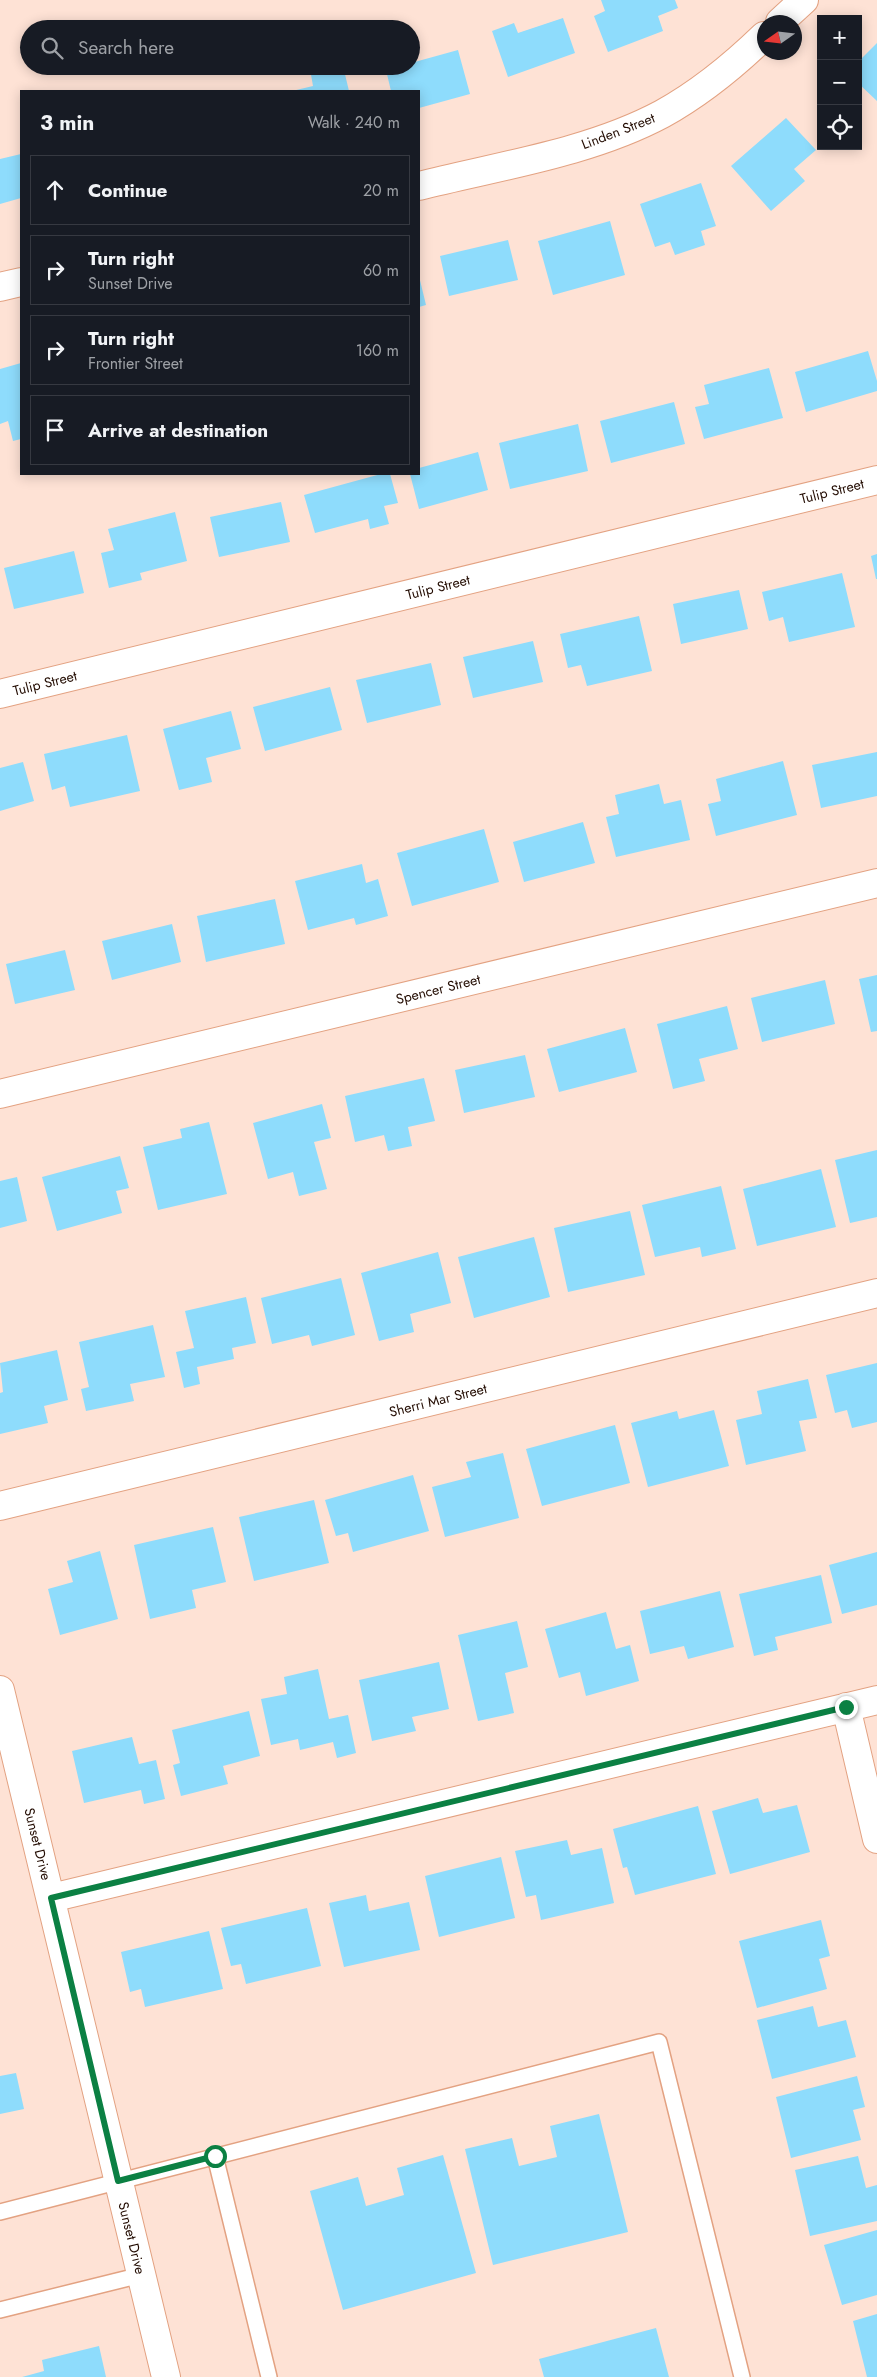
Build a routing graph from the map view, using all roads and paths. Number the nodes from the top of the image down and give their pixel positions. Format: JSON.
{"nodes":[{"id":1,"x":804,"y":0,"type":"edge"},
{"id":2,"x":788,"y":15,"type":"edge"},
{"id":3,"x":757,"y":43,"type":"edge"},
{"id":4,"x":420,"y":186,"type":"edge"},
{"id":5,"x":20,"y":282,"type":"edge"},
{"id":6,"x":0,"y":287,"type":"edge"},
{"id":7,"x":877,"y":480,"type":"edge"},
{"id":8,"x":0,"y":694,"type":"edge"},
{"id":9,"x":877,"y":883,"type":"edge"},
{"id":10,"x":0,"y":1094,"type":"edge"},
{"id":11,"x":877,"y":1294,"type":"edge"},
{"id":12,"x":0,"y":1506,"type":"edge"},
{"id":13,"x":0,"y":1690,"type":"edge"},
{"id":14,"x":877,"y":1700,"type":"edge"},
{"id":15,"x":846,"y":1707,"type":"junction"},
{"id":16,"x":877,"y":1839,"type":"edge"},
{"id":17,"x":51,"y":1898,"type":"junction"},
{"id":18,"x":215,"y":2156,"type":"junction"},
{"id":19,"x":118,"y":2181,"type":"junction"},
{"id":20,"x":0,"y":2212,"type":"edge"},
{"id":21,"x":141,"y":2275,"type":"junction"},
{"id":22,"x":0,"y":2310,"type":"edge"},
{"id":23,"x":166,"y":2377,"type":"edge"},
{"id":24,"x":269,"y":2377,"type":"edge"},
{"id":25,"x":742,"y":2377,"type":"edge"}],
"edges":[{"from":1,"to":2,"type":"street"},
{"from":3,"to":4,"type":"street","name":"Linden Street"},
{"from":5,"to":6,"type":"street"},
{"from":7,"to":8,"type":"street","name":"Tulip Street"},
{"from":9,"to":10,"type":"street","name":"Spencer Street"},
{"from":11,"to":12,"type":"street","name":"Sherri Mar Street"},
{"from":13,"to":17,"type":"street","name":"Sunset Drive"},
{"from":14,"to":15,"type":"street"},
{"from":15,"to":16,"type":"street"},
{"from":15,"to":17,"type":"street"},
{"from":17,"to":19,"type":"street","name":"Sunset Drive"},
{"from":18,"to":19,"type":"lane"},
{"from":18,"to":24,"type":"lane"},
{"from":18,"to":25,"type":"lane"},
{"from":19,"to":20,"type":"lane"},
{"from":19,"to":21,"type":"street","name":"Sunset Drive"},
{"from":21,"to":22,"type":"lane"},
{"from":21,"to":23,"type":"street","name":"Sunset Drive"}]}
